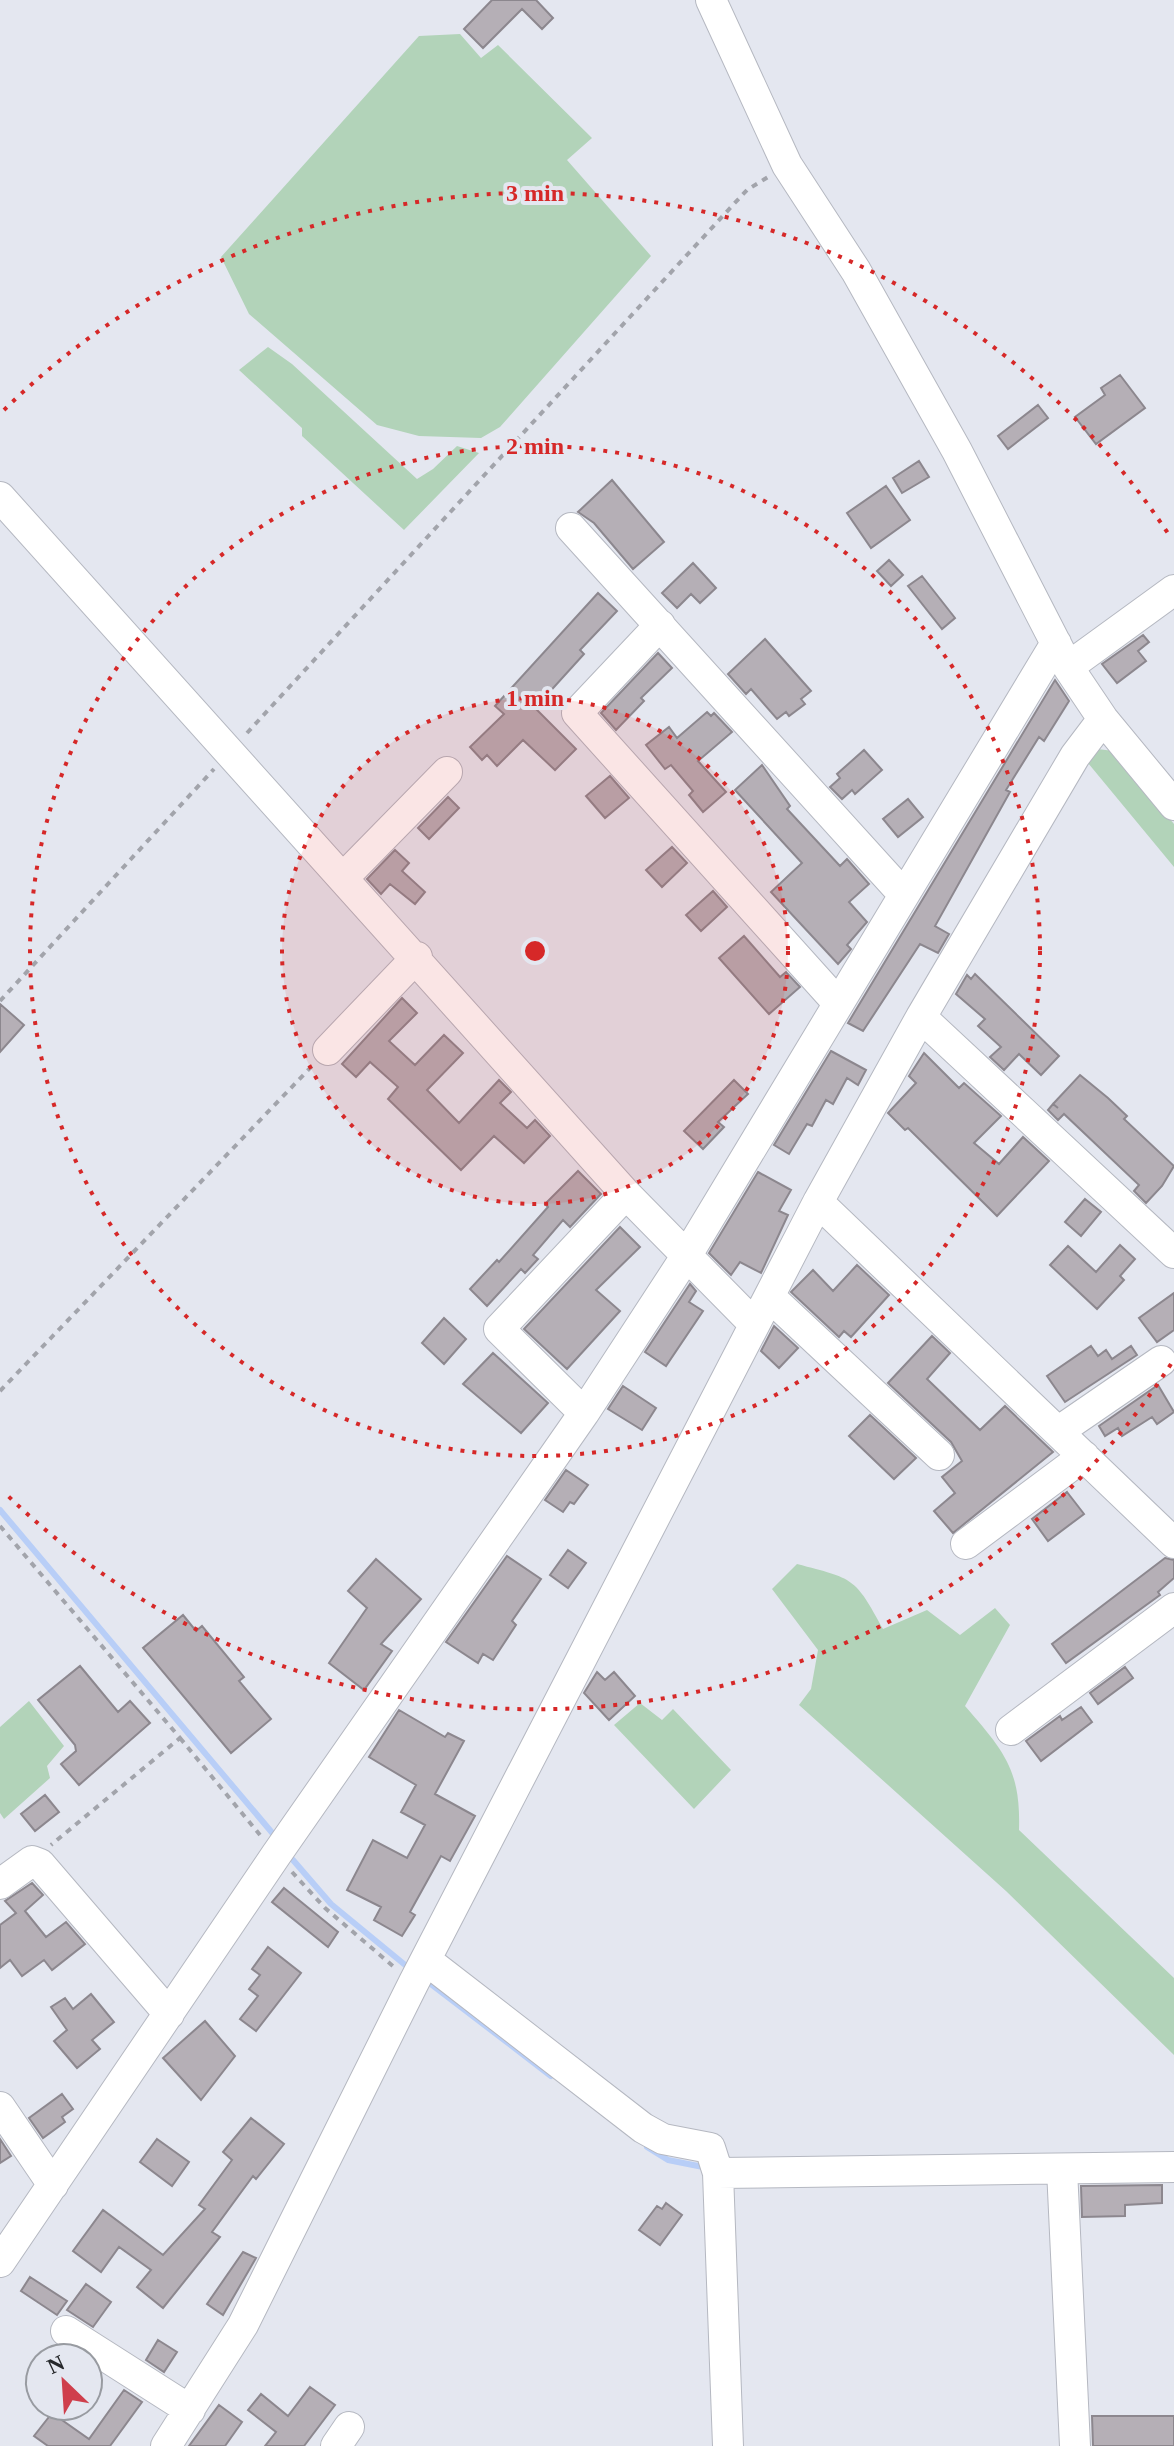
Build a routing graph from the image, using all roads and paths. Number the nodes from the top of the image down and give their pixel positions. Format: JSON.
{"nodes":[{"id":1,"x":711,"y":0,"type":"edge"},
{"id":2,"x":787,"y":165,"type":"junction"},
{"id":3,"x":0,"y":497,"type":"edge"},
{"id":4,"x":571,"y":528,"type":"dead end"},
{"id":5,"x":1174,"y":590,"type":"edge"},
{"id":6,"x":660,"y":625,"type":"junction"},
{"id":7,"x":1062,"y":655,"type":"junction"},
{"id":8,"x":1103,"y":719,"type":"junction"},
{"id":9,"x":230,"y":752,"type":"junction"},
{"id":10,"x":447,"y":772,"type":"dead end"},
{"id":11,"x":1174,"y":805,"type":"edge"},
{"id":12,"x":344,"y":877,"type":"junction"},
{"id":13,"x":904,"y":895,"type":"junction"},
{"id":14,"x":417,"y":957,"type":"junction"},
{"id":15,"x":0,"y":1001,"type":"edge"},
{"id":16,"x":837,"y":1002,"type":"junction"},
{"id":17,"x":921,"y":1017,"type":"junction"},
{"id":18,"x":328,"y":1050,"type":"joint"},
{"id":19,"x":626,"y":1194,"type":"junction"},
{"id":20,"x":818,"y":1202,"type":"junction"},
{"id":21,"x":1174,"y":1253,"type":"edge"},
{"id":22,"x":687,"y":1255,"type":"junction"},
{"id":23,"x":770,"y":1297,"type":"junction"},
{"id":24,"x":754,"y":1324,"type":"junction"},
{"id":25,"x":1161,"y":1361,"type":"dead end"},
{"id":26,"x":0,"y":1391,"type":"edge"},
{"id":27,"x":584,"y":1413,"type":"junction"},
{"id":28,"x":1059,"y":1431,"type":"junction"},
{"id":29,"x":939,"y":1455,"type":"dead end"},
{"id":30,"x":1084,"y":1456,"type":"junction"},
{"id":31,"x":0,"y":1526,"type":"edge"},
{"id":32,"x":1174,"y":1543,"type":"edge"},
{"id":33,"x":966,"y":1544,"type":"dead end"},
{"id":34,"x":1174,"y":1608,"type":"edge"},
{"id":35,"x":1011,"y":1730,"type":"dead end"},
{"id":36,"x":32,"y":1861,"type":"junction"},
{"id":37,"x":0,"y":1884,"type":"edge"},
{"id":38,"x":426,"y":1960,"type":"junction"},
{"id":39,"x":169,"y":2014,"type":"junction"},
{"id":40,"x":0,"y":2107,"type":"edge"},
{"id":41,"x":1174,"y":2167,"type":"edge"},
{"id":42,"x":1062,"y":2169,"type":"junction"},
{"id":43,"x":718,"y":2173,"type":"junction"},
{"id":44,"x":53,"y":2185,"type":"junction"},
{"id":45,"x":0,"y":2262,"type":"edge"},
{"id":46,"x":66,"y":2331,"type":"dead end"},
{"id":47,"x":190,"y":2410,"type":"junction"},
{"id":48,"x":166,"y":2446,"type":"edge"},
{"id":49,"x":728,"y":2446,"type":"edge"},
{"id":50,"x":1075,"y":2446,"type":"edge"}],
"edges":[{"from":1,"to":2,"type":"street"},
{"from":2,"to":7,"type":"street"},
{"from":2,"to":9,"type":"path"},
{"from":3,"to":9,"type":"street"},
{"from":4,"to":6,"type":"street"},
{"from":5,"to":7,"type":"street"},
{"from":6,"to":13,"type":"street"},
{"from":6,"to":16,"type":"street"},
{"from":7,"to":8,"type":"street"},
{"from":7,"to":13,"type":"street"},
{"from":8,"to":11,"type":"street"},
{"from":8,"to":17,"type":"street"},
{"from":9,"to":12,"type":"street"},
{"from":9,"to":15,"type":"path"},
{"from":10,"to":12,"type":"street"},
{"from":12,"to":14,"type":"street"},
{"from":13,"to":16,"type":"street"},
{"from":14,"to":18,"type":"street"},
{"from":14,"to":19,"type":"street"},
{"from":16,"to":22,"type":"street"},
{"from":17,"to":20,"type":"street"},
{"from":17,"to":21,"type":"street"},
{"from":18,"to":26,"type":"path"},
{"from":19,"to":22,"type":"street"},
{"from":19,"to":27,"type":"street"},
{"from":20,"to":23,"type":"street"},
{"from":20,"to":28,"type":"street"},
{"from":22,"to":24,"type":"street"},
{"from":22,"to":27,"type":"street"},
{"from":23,"to":24,"type":"street"},
{"from":23,"to":29,"type":"street"},
{"from":24,"to":38,"type":"street"},
{"from":25,"to":28,"type":"street"},
{"from":27,"to":39,"type":"street"},
{"from":28,"to":30,"type":"street"},
{"from":30,"to":32,"type":"street"},
{"from":30,"to":33,"type":"street"},
{"from":31,"to":36,"type":"path"},
{"from":34,"to":35,"type":"street"},
{"from":36,"to":37,"type":"street"},
{"from":36,"to":39,"type":"street"},
{"from":38,"to":43,"type":"street"},
{"from":38,"to":47,"type":"street"},
{"from":39,"to":44,"type":"street"},
{"from":40,"to":44,"type":"street"},
{"from":41,"to":42,"type":"street"},
{"from":42,"to":43,"type":"street"},
{"from":42,"to":50,"type":"street"},
{"from":43,"to":49,"type":"street"},
{"from":44,"to":45,"type":"street"},
{"from":46,"to":47,"type":"street"},
{"from":47,"to":48,"type":"street"}]}
